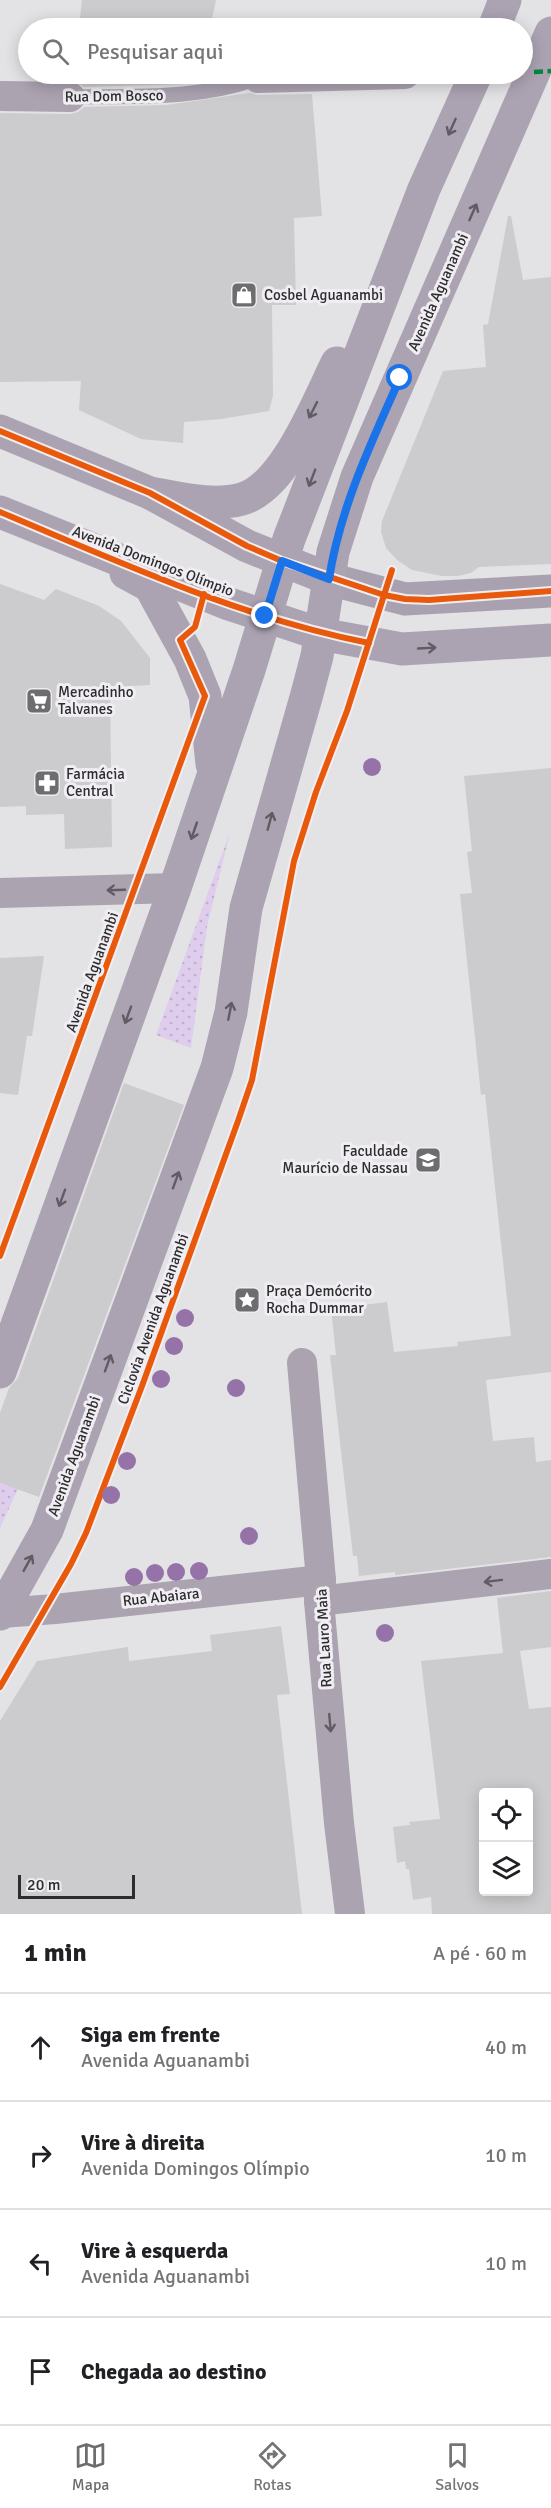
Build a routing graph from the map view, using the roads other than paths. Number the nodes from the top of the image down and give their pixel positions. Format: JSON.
{"nodes":[{"id":1,"x":505,"y":0,"type":"edge"},
{"id":2,"x":498,"y":18,"type":"edge"},
{"id":3,"x":551,"y":33,"type":"edge"},
{"id":4,"x":533,"y":74,"type":"edge"},
{"id":5,"x":242,"y":84,"type":"edge"},
{"id":6,"x":471,"y":84,"type":"edge"},
{"id":7,"x":529,"y":84,"type":"edge"},
{"id":8,"x":0,"y":96,"type":"edge"},
{"id":9,"x":70,"y":97,"type":"joint"},
{"id":10,"x":424,"y":189,"type":"junction"},
{"id":11,"x":0,"y":431,"type":"edge"},
{"id":12,"x":150,"y":493,"type":"junction"},
{"id":13,"x":0,"y":512,"type":"edge"},
{"id":14,"x":75,"y":543,"type":"junction"},
{"id":15,"x":282,"y":561,"type":"junction"},
{"id":16,"x":329,"y":579,"type":"junction"},
{"id":17,"x":551,"y":591,"type":"edge"},
{"id":18,"x":265,"y":616,"type":"junction"},
{"id":19,"x":321,"y":634,"type":"junction"},
{"id":20,"x":551,"y":640,"type":"edge"},
{"id":21,"x":213,"y":776,"type":"junction"},
{"id":22,"x":175,"y":888,"type":"junction"},
{"id":23,"x":0,"y":893,"type":"edge"},
{"id":24,"x":302,"y":1363,"type":"dead end"},
{"id":25,"x":0,"y":1372,"type":"edge"},
{"id":26,"x":551,"y":1574,"type":"edge"},
{"id":27,"x":320,"y":1591,"type":"junction"},
{"id":28,"x":0,"y":1613,"type":"edge"},
{"id":29,"x":350,"y":1914,"type":"edge"}],
"edges":[{"from":1,"to":2,"type":"main road"},
{"from":4,"to":3,"type":"main road","name":"Avenida Aguanambi","one_way":true},
{"from":5,"to":9,"type":"lane","name":"Rua Dom Bosco"},
{"from":6,"to":10,"type":"main road","one_way":true},
{"from":16,"to":7,"type":"main road","name":"Avenida Aguanambi","one_way":true},
{"from":8,"to":9,"type":"street","name":"Rua Dom Bosco"},
{"from":10,"to":12,"type":"main road","one_way":true},
{"from":10,"to":15,"type":"main road","one_way":true},
{"from":11,"to":12,"type":"main road"},
{"from":12,"to":15,"type":"main road"},
{"from":13,"to":14,"type":"main road","name":"Avenida Domingos Olímpio"},
{"from":14,"to":18,"type":"main road","name":"Avenida Domingos Olímpio"},
{"from":14,"to":21,"type":"main road"},
{"from":15,"to":16,"type":"main road"},
{"from":15,"to":18,"type":"main road"},
{"from":16,"to":17,"type":"main road"},
{"from":16,"to":19,"type":"main road","name":"Avenida Aguanambi"},
{"from":18,"to":19,"type":"main road","name":"Avenida Domingos Olímpio"},
{"from":18,"to":21,"type":"main road"},
{"from":19,"to":20,"type":"main road","name":"Avenida Domingos Olímpio","one_way":true},
{"from":28,"to":19,"type":"main road","name":"Avenida Aguanambi","one_way":true},
{"from":21,"to":22,"type":"main road","one_way":true},
{"from":22,"to":23,"type":"street","one_way":true},
{"from":22,"to":25,"type":"main road","one_way":true},
{"from":24,"to":27,"type":"street","name":"Rua Lauro Maia"},
{"from":26,"to":27,"type":"street","name":"Rua Abaiara","one_way":true},
{"from":27,"to":28,"type":"street","name":"Rua Abaiara"},
{"from":27,"to":29,"type":"street","name":"Rua Lauro Maia","one_way":true}]}
